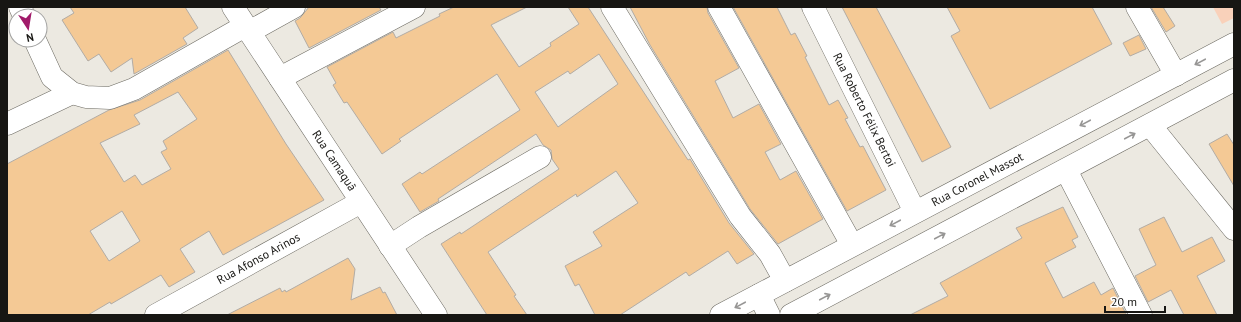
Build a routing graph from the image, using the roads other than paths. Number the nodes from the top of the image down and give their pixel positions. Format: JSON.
{"nodes":[{"id":1,"x":233,"y":7,"type":"edge"},
{"id":2,"x":294,"y":7,"type":"edge"},
{"id":3,"x":414,"y":7,"type":"edge"},
{"id":4,"x":612,"y":7,"type":"edge"},
{"id":5,"x":719,"y":7,"type":"edge"},
{"id":6,"x":813,"y":7,"type":"edge"},
{"id":7,"x":1137,"y":7,"type":"edge"},
{"id":8,"x":247,"y":29,"type":"junction"},
{"id":9,"x":1234,"y":44,"type":"edge"},
{"id":10,"x":39,"y":48,"type":"edge"},
{"id":11,"x":1176,"y":74,"type":"junction"},
{"id":12,"x":280,"y":78,"type":"junction"},
{"id":13,"x":1234,"y":80,"type":"edge"},
{"id":14,"x":72,"y":93,"type":"junction"},
{"id":15,"x":7,"y":124,"type":"edge"},
{"id":16,"x":1150,"y":125,"type":"junction"},
{"id":17,"x":540,"y":157,"type":"dead end"},
{"id":18,"x":1066,"y":170,"type":"junction"},
{"id":19,"x":361,"y":202,"type":"junction"},
{"id":20,"x":915,"y":212,"type":"junction"},
{"id":21,"x":1234,"y":229,"type":"edge"},
{"id":22,"x":852,"y":245,"type":"junction"},
{"id":23,"x":390,"y":246,"type":"junction"},
{"id":24,"x":785,"y":281,"type":"junction"},
{"id":25,"x":758,"y":295,"type":"junction"},
{"id":26,"x":156,"y":315,"type":"edge"},
{"id":27,"x":436,"y":315,"type":"edge"},
{"id":28,"x":720,"y":315,"type":"edge"},
{"id":29,"x":769,"y":315,"type":"edge"},
{"id":30,"x":791,"y":315,"type":"edge"},
{"id":31,"x":1141,"y":315,"type":"edge"}],
"edges":[{"from":1,"to":8,"type":"street","name":"Rua Camaquã"},
{"from":2,"to":8,"type":"street"},
{"from":3,"to":12,"type":"street"},
{"from":4,"to":24,"type":"street"},
{"from":5,"to":22,"type":"street"},
{"from":6,"to":20,"type":"street","name":"Rua Roberto Félix Bertoi"},
{"from":7,"to":11,"type":"street"},
{"from":8,"to":12,"type":"street","name":"Rua Camaquã"},
{"from":8,"to":14,"type":"street"},
{"from":9,"to":11,"type":"street","name":"Rua Coronel Massot","one_way":true},
{"from":10,"to":14,"type":"street"},
{"from":11,"to":20,"type":"street","name":"Rua Coronel Massot","one_way":true},
{"from":12,"to":19,"type":"street","name":"Rua Camaquã"},
{"from":13,"to":16,"type":"street"},
{"from":14,"to":15,"type":"street"},
{"from":18,"to":16,"type":"street","one_way":true},
{"from":16,"to":21,"type":"street"},
{"from":17,"to":23,"type":"street"},
{"from":30,"to":18,"type":"street","one_way":true},
{"from":18,"to":31,"type":"street"},
{"from":19,"to":23,"type":"street","name":"Rua Camaquã"},
{"from":19,"to":26,"type":"street","name":"Rua Afonso Arinos"},
{"from":20,"to":22,"type":"street","name":"Rua Coronel Massot","one_way":true},
{"from":22,"to":24,"type":"street","name":"Rua Coronel Massot"},
{"from":23,"to":27,"type":"street","name":"Rua Camaquã"},
{"from":24,"to":25,"type":"street","name":"Rua Coronel Massot"},
{"from":25,"to":28,"type":"street","name":"Rua Coronel Massot","one_way":true},
{"from":25,"to":29,"type":"street"}]}
